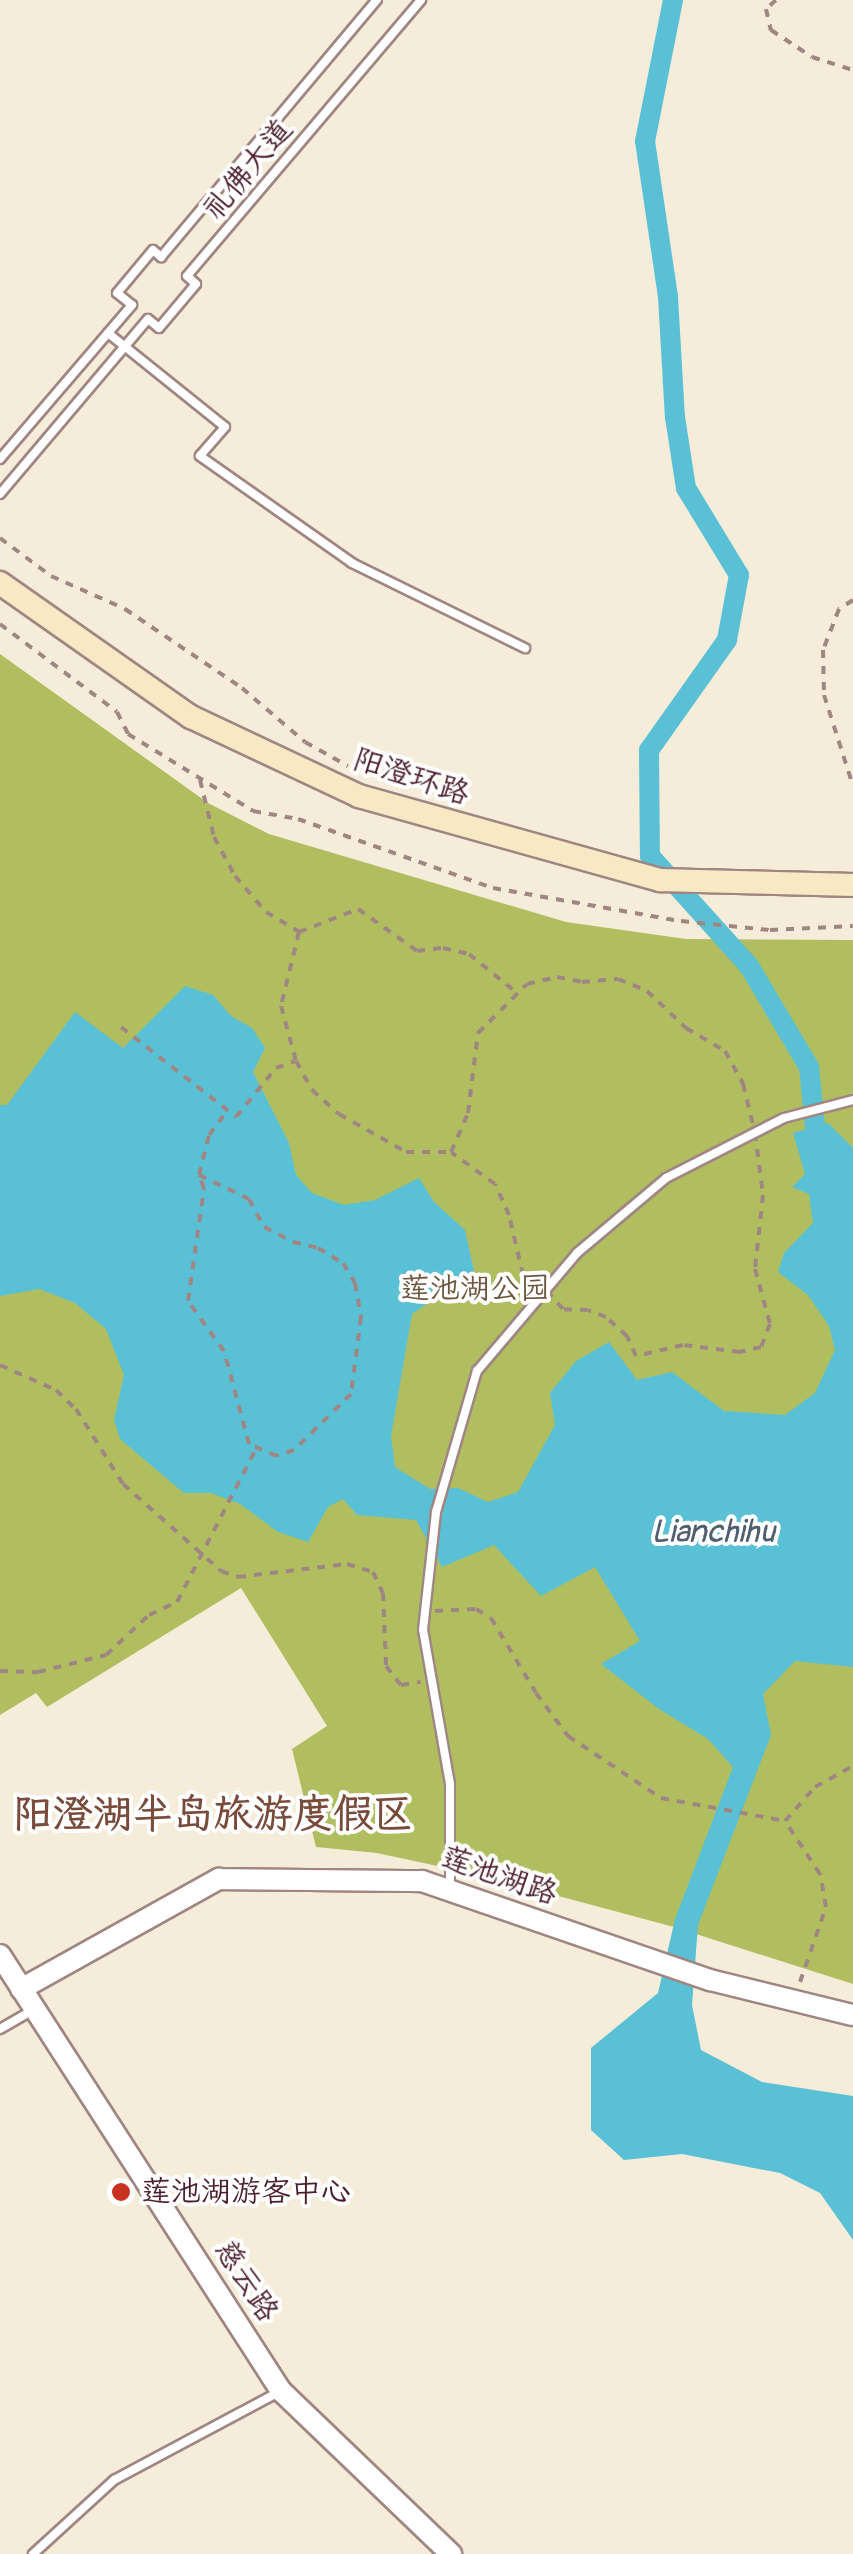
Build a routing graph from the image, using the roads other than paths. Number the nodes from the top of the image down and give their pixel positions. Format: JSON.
{"nodes":[{"id":1,"x":377,"y":0,"type":"edge"},
{"id":2,"x":421,"y":0,"type":"edge"},
{"id":3,"x":108,"y":334,"type":"junction"},
{"id":4,"x":124,"y":346,"type":"junction"},
{"id":5,"x":0,"y":460,"type":"edge"},
{"id":6,"x":0,"y":494,"type":"edge"},
{"id":7,"x":0,"y":583,"type":"edge"},
{"id":8,"x":525,"y":648,"type":"dead end"},
{"id":9,"x":853,"y":885,"type":"edge"},
{"id":10,"x":852,"y":1100,"type":"edge"},
{"id":11,"x":450,"y":1890,"type":"junction"},
{"id":12,"x":8,"y":1973,"type":"edge"},
{"id":13,"x":34,"y":2009,"type":"junction"},
{"id":14,"x":853,"y":2014,"type":"edge"},
{"id":15,"x":0,"y":2030,"type":"edge"},
{"id":16,"x":281,"y":2390,"type":"junction"},
{"id":17,"x":33,"y":2554,"type":"edge"},
{"id":18,"x":450,"y":2554,"type":"edge"}],
"edges":[{"from":1,"to":3,"type":"lane","name":"礼佛大道"},
{"from":2,"to":4,"type":"lane","name":"礼佛大道"},
{"from":3,"to":4,"type":"lane"},
{"from":3,"to":5,"type":"lane"},
{"from":4,"to":6,"type":"lane"},
{"from":4,"to":8,"type":"lane"},
{"from":7,"to":9,"type":"main road","name":"阳澄环路"},
{"from":10,"to":11,"type":"lane"},
{"from":11,"to":12,"type":"street","name":"莲池湖路"},
{"from":11,"to":14,"type":"street","name":"莲池湖路"},
{"from":12,"to":13,"type":"street","name":"慈云路"},
{"from":13,"to":15,"type":"lane"},
{"from":13,"to":16,"type":"street","name":"慈云路"},
{"from":16,"to":17,"type":"lane"},
{"from":16,"to":18,"type":"street","name":"慈云路"}]}
